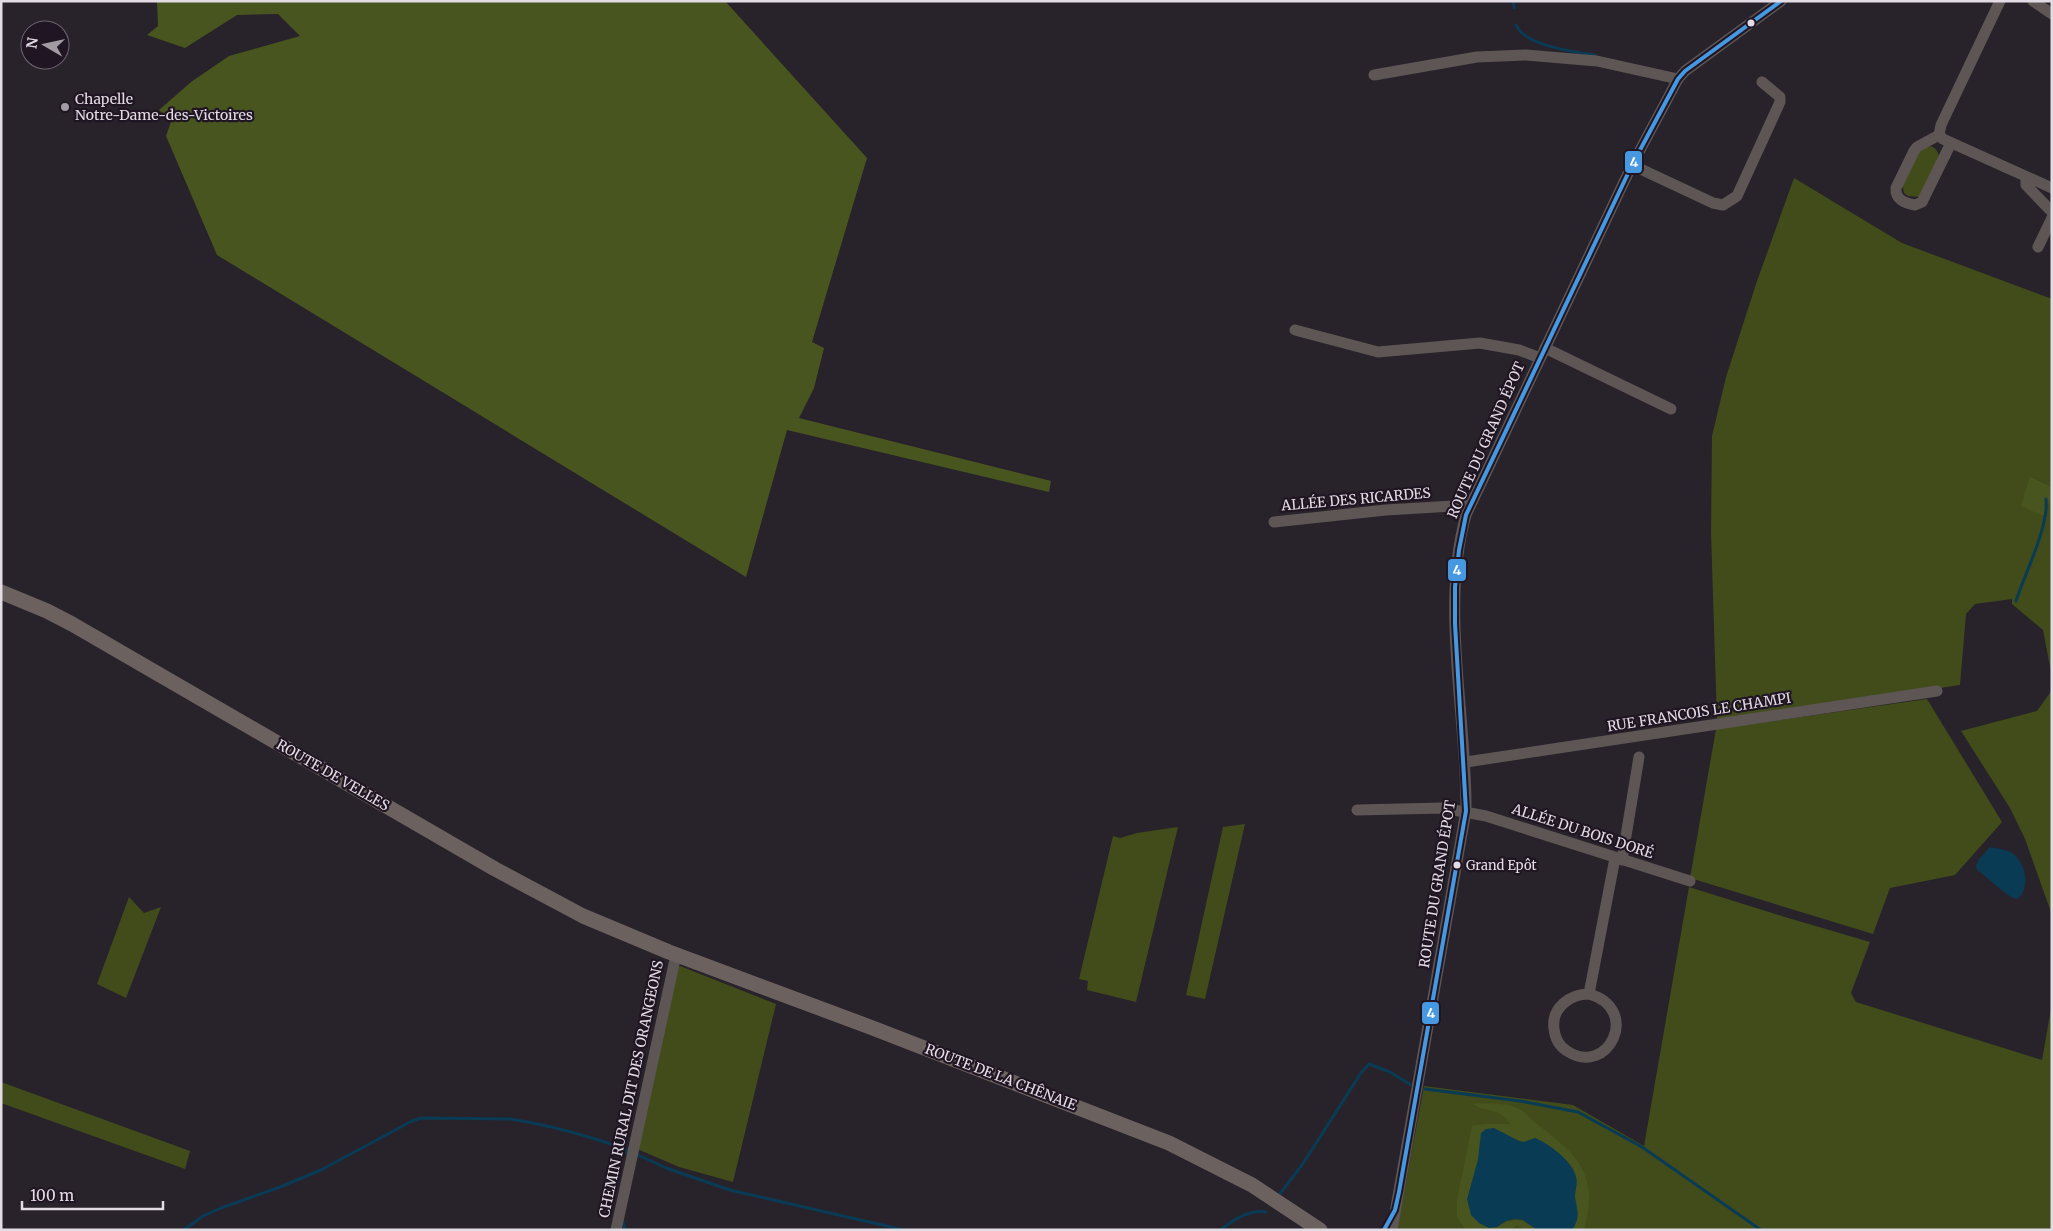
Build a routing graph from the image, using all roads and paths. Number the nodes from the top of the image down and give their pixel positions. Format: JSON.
{"nodes":[{"id":1,"x":1781,"y":1,"type":"edge"},
{"id":2,"x":2000,"y":1,"type":"edge"},
{"id":3,"x":2033,"y":1,"type":"edge"},
{"id":4,"x":2052,"y":14,"type":"edge"},
{"id":5,"x":1374,"y":75,"type":"dead end"},
{"id":6,"x":1678,"y":79,"type":"junction"},
{"id":7,"x":1762,"y":82,"type":"dead end"},
{"id":8,"x":1939,"y":135,"type":"junction"},
{"id":9,"x":1951,"y":142,"type":"junction"},
{"id":10,"x":1632,"y":165,"type":"junction"},
{"id":11,"x":2026,"y":177,"type":"junction"},
{"id":12,"x":2052,"y":188,"type":"edge"},
{"id":13,"x":2052,"y":212,"type":"edge"},
{"id":14,"x":2052,"y":218,"type":"edge"},
{"id":15,"x":2038,"y":247,"type":"dead end"},
{"id":16,"x":1295,"y":330,"type":"dead end"},
{"id":17,"x":1542,"y":353,"type":"junction"},
{"id":18,"x":1671,"y":408,"type":"dead end"},
{"id":19,"x":1470,"y":505,"type":"junction"},
{"id":20,"x":1274,"y":522,"type":"dead end"},
{"id":21,"x":1,"y":592,"type":"edge"},
{"id":22,"x":1937,"y":691,"type":"dead end"},
{"id":23,"x":1638,"y":757,"type":"dead end"},
{"id":24,"x":1466,"y":762,"type":"junction"},
{"id":25,"x":1357,"y":810,"type":"dead end"},
{"id":26,"x":1466,"y":811,"type":"junction"},
{"id":27,"x":1619,"y":859,"type":"junction"},
{"id":28,"x":1690,"y":881,"type":"dead end"},
{"id":29,"x":672,"y":953,"type":"junction"},
{"id":30,"x":1589,"y":994,"type":"junction"},
{"id":31,"x":1395,"y":1210,"type":"junction"},
{"id":32,"x":616,"y":1230,"type":"edge"},
{"id":33,"x":1320,"y":1230,"type":"edge"},
{"id":34,"x":1384,"y":1230,"type":"edge"},
{"id":35,"x":1392,"y":1230,"type":"edge"}],
"edges":[{"from":1,"to":6,"type":"street","name":"ROUTE DU GRAND ÉPOT"},
{"from":2,"to":8,"type":"street"},
{"from":3,"to":4,"type":"street"},
{"from":5,"to":6,"type":"street"},
{"from":6,"to":10,"type":"street","name":"ROUTE DU GRAND ÉPOT"},
{"from":7,"to":10,"type":"street"},
{"from":8,"to":9,"type":"street"},
{"from":8,"to":9,"type":"street"},
{"from":9,"to":11,"type":"street"},
{"from":10,"to":17,"type":"street","name":"ROUTE DU GRAND ÉPOT"},
{"from":11,"to":12,"type":"street"},
{"from":11,"to":13,"type":"street"},
{"from":14,"to":15,"type":"street"},
{"from":16,"to":17,"type":"street"},
{"from":17,"to":18,"type":"street"},
{"from":17,"to":19,"type":"street","name":"ROUTE DU GRAND ÉPOT"},
{"from":19,"to":20,"type":"street","name":"ALLÉE DES RICARDES"},
{"from":19,"to":24,"type":"street","name":"ROUTE DU GRAND ÉPOT"},
{"from":21,"to":29,"type":"main road","name":"ROUTE DE VELLES"},
{"from":22,"to":24,"type":"street","name":"RUE FRANCOIS LE CHAMPI"},
{"from":23,"to":27,"type":"street"},
{"from":24,"to":26,"type":"street","name":"ROUTE DU GRAND ÉPOT"},
{"from":25,"to":26,"type":"street","name":"ALLÉE DU BOIS DORÉ"},
{"from":26,"to":27,"type":"street","name":"ALLÉE DU BOIS DORÉ"},
{"from":26,"to":31,"type":"street","name":"ROUTE DU GRAND ÉPOT"},
{"from":27,"to":28,"type":"street","name":"ALLÉE DU BOIS DORÉ"},
{"from":27,"to":30,"type":"street"},
{"from":29,"to":32,"type":"street","name":"CHEMIN RURAL DIT DES ORANGEONS"},
{"from":29,"to":33,"type":"main road","name":"ROUTE DE LA CHÊNAIE"},
{"from":30,"to":30,"type":"street"},
{"from":31,"to":34,"type":"street","name":"ROUTE DU GRAND ÉPOT"},
{"from":31,"to":35,"type":"street","name":"ROUTE DU GRAND ÉPOT"}]}
